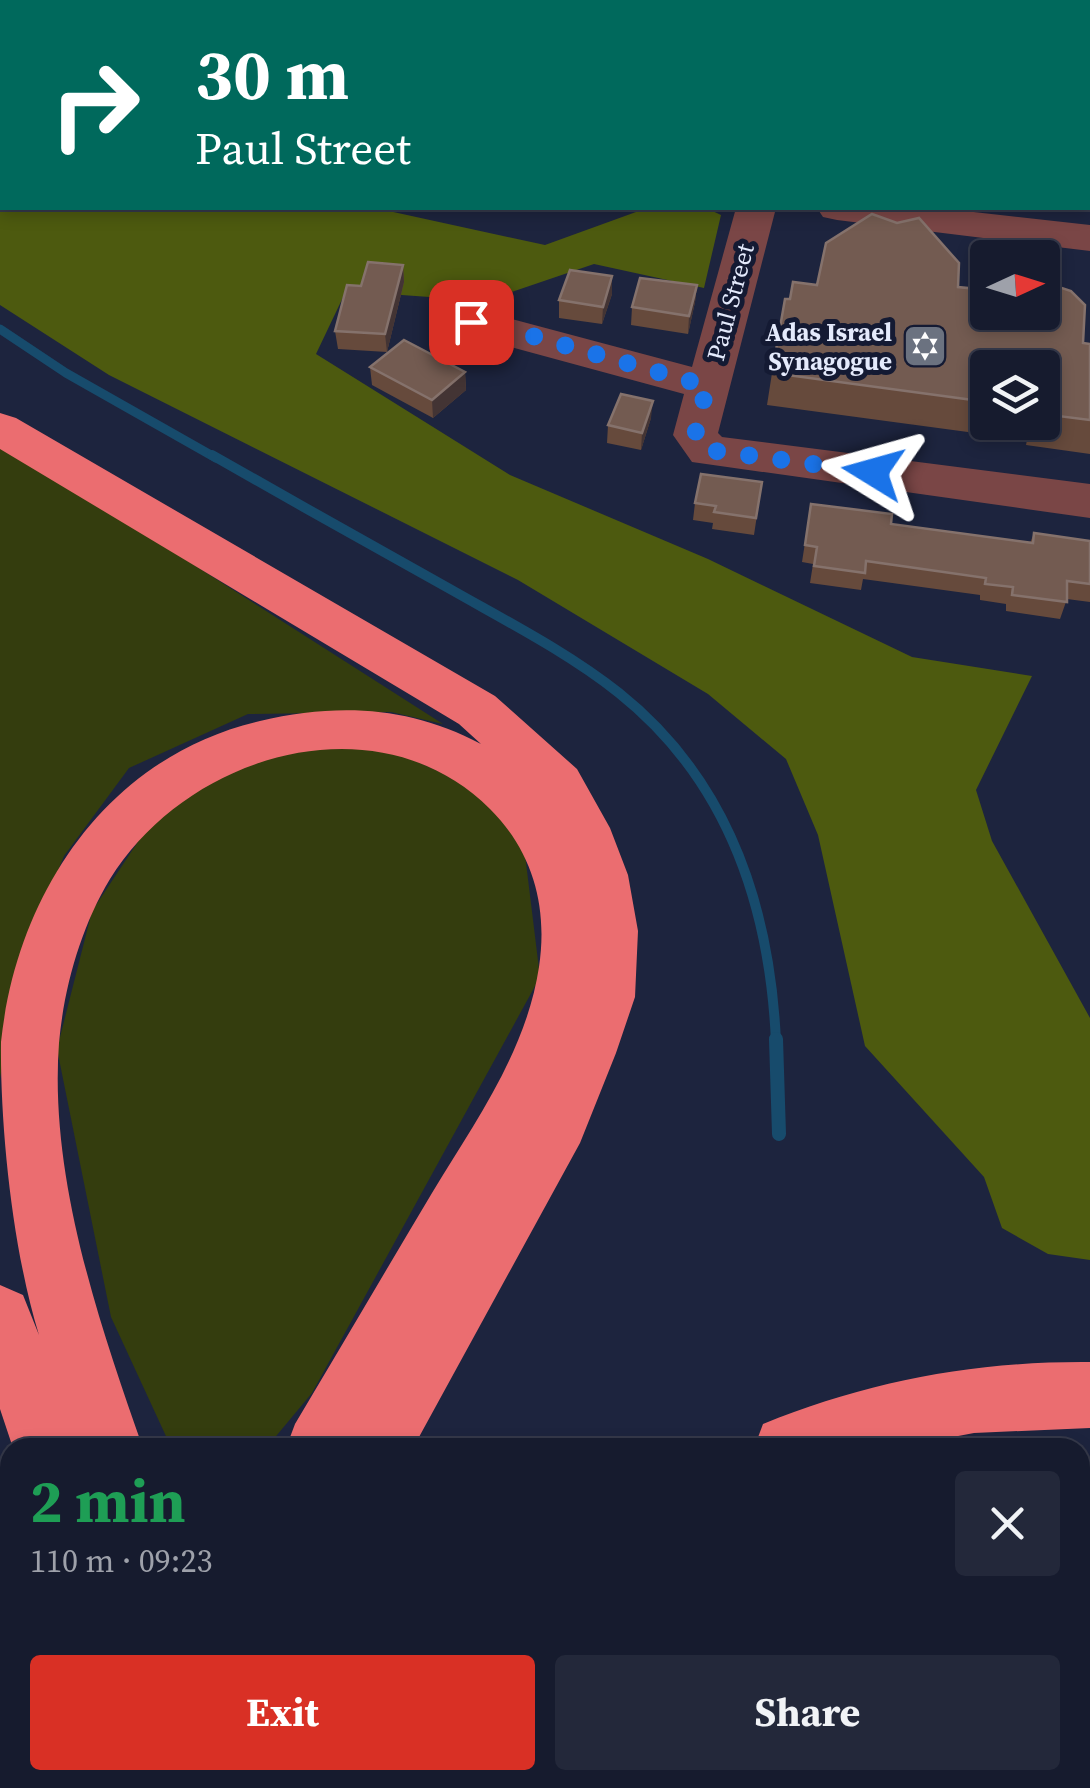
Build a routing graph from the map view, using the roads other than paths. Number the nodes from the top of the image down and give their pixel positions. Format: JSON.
{"nodes":[{"id":1,"x":755,"y":210,"type":"edge"},
{"id":2,"x":853,"y":210,"type":"edge"},
{"id":3,"x":1090,"y":238,"type":"edge"},
{"id":4,"x":471,"y":322,"type":"dead end"},
{"id":5,"x":707,"y":386,"type":"junction"},
{"id":6,"x":0,"y":429,"type":"edge"},
{"id":7,"x":1090,"y":501,"type":"edge"},
{"id":8,"x":0,"y":1318,"type":"edge"},
{"id":9,"x":1090,"y":1395,"type":"edge"},
{"id":10,"x":43,"y":1438,"type":"edge"},
{"id":11,"x":107,"y":1438,"type":"edge"},
{"id":12,"x":325,"y":1438,"type":"edge"},
{"id":13,"x":382,"y":1438,"type":"edge"},
{"id":14,"x":817,"y":1438,"type":"edge"}],
"edges":[{"from":1,"to":5,"type":"street","name":"Paul Street"},
{"from":2,"to":3,"type":"street"},
{"from":4,"to":5,"type":"street"},
{"from":5,"to":7,"type":"street","name":"Paul Street"},
{"from":6,"to":13,"type":"highway"},
{"from":8,"to":10,"type":"highway"},
{"from":9,"to":14,"type":"highway"},
{"from":11,"to":12,"type":"highway"}]}
